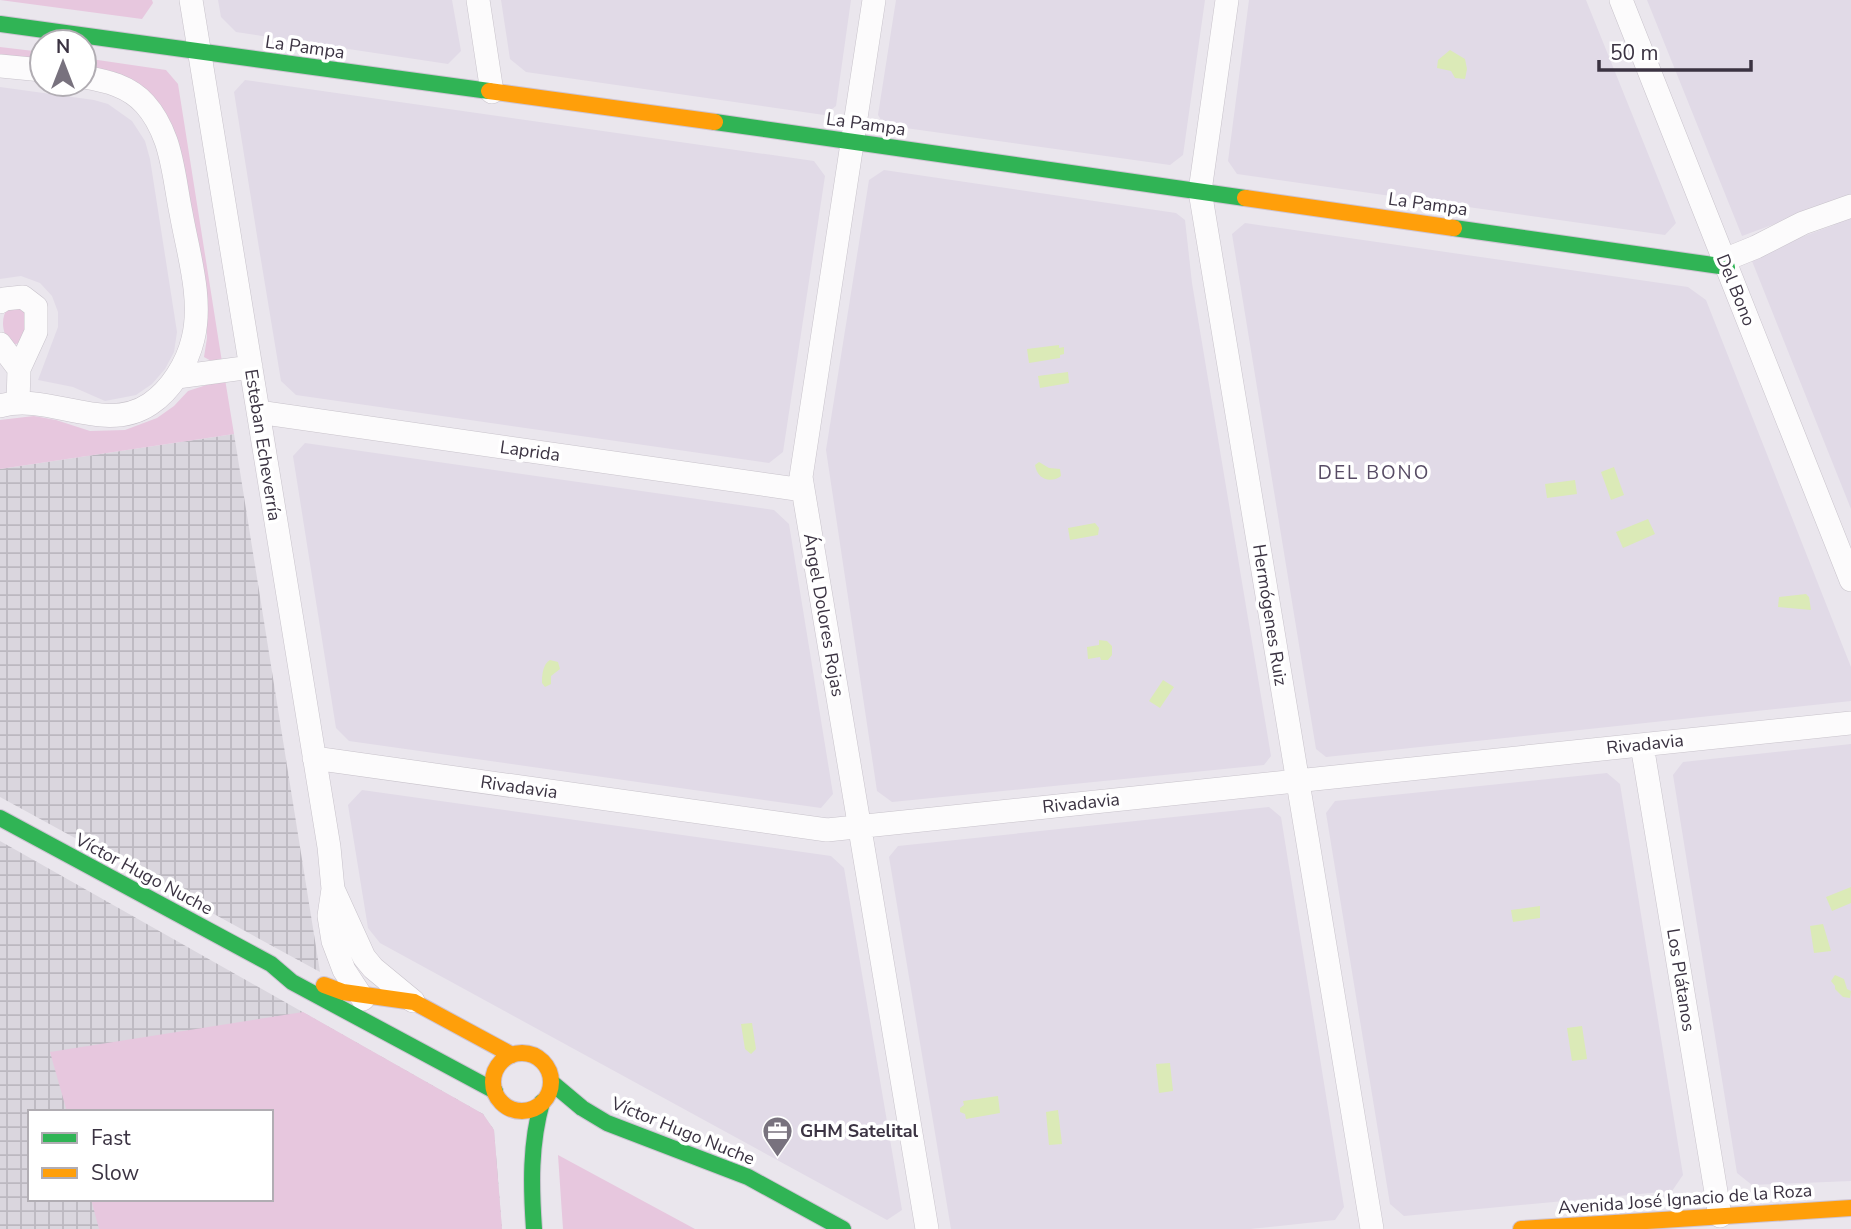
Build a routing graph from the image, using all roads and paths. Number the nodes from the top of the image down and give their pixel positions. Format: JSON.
{"nodes":[{"id":1,"x":191,"y":0,"type":"edge"},
{"id":2,"x":478,"y":0,"type":"edge"},
{"id":3,"x":874,"y":0,"type":"edge"},
{"id":4,"x":1227,"y":0,"type":"edge"},
{"id":5,"x":1621,"y":0,"type":"edge"},
{"id":6,"x":0,"y":24,"type":"edge"},
{"id":7,"x":200,"y":52,"type":"junction"},
{"id":8,"x":0,"y":66,"type":"edge"},
{"id":9,"x":28,"y":69,"type":"edge"},
{"id":10,"x":98,"y":80,"type":"edge"},
{"id":11,"x":492,"y":92,"type":"junction"},
{"id":12,"x":852,"y":141,"type":"junction"},
{"id":13,"x":1200,"y":191,"type":"junction"},
{"id":14,"x":1851,"y":206,"type":"edge"},
{"id":15,"x":1725,"y":263,"type":"junction"},
{"id":16,"x":0,"y":302,"type":"edge"},
{"id":17,"x":0,"y":344,"type":"edge"},
{"id":18,"x":251,"y":367,"type":"junction"},
{"id":19,"x":19,"y":369,"type":"junction"},
{"id":20,"x":177,"y":377,"type":"junction"},
{"id":21,"x":9,"y":405,"type":"edge"},
{"id":22,"x":258,"y":412,"type":"junction"},
{"id":23,"x":803,"y":490,"type":"junction"},
{"id":24,"x":1851,"y":580,"type":"edge"},
{"id":25,"x":1851,"y":723,"type":"edge"},
{"id":26,"x":1642,"y":745,"type":"junction"},
{"id":27,"x":314,"y":758,"type":"junction"},
{"id":28,"x":1298,"y":780,"type":"junction"},
{"id":29,"x":0,"y":818,"type":"edge"},
{"id":30,"x":859,"y":826,"type":"junction"},
{"id":31,"x":333,"y":889,"type":"junction"},
{"id":32,"x":271,"y":964,"type":"junction"},
{"id":33,"x":359,"y":994,"type":"junction"},
{"id":34,"x":414,"y":1002,"type":"junction"},
{"id":35,"x":388,"y":1033,"type":"junction"},
{"id":36,"x":512,"y":1055,"type":"junction"},
{"id":37,"x":551,"y":1082,"type":"junction"},
{"id":38,"x":495,"y":1091,"type":"junction"},
{"id":39,"x":542,"y":1102,"type":"junction"},
{"id":40,"x":506,"y":1106,"type":"junction"},
{"id":41,"x":530,"y":1180,"type":"junction"},
{"id":42,"x":1851,"y":1208,"type":"edge"},
{"id":43,"x":1720,"y":1216,"type":"junction"},
{"id":44,"x":534,"y":1229,"type":"edge"},
{"id":45,"x":843,"y":1229,"type":"edge"},
{"id":46,"x":927,"y":1229,"type":"edge"},
{"id":47,"x":1373,"y":1229,"type":"edge"},
{"id":48,"x":1521,"y":1229,"type":"edge"}],
"edges":[{"from":1,"to":7,"type":"street","name":"Esteban Echeverría"},
{"from":2,"to":11,"type":"street"},
{"from":3,"to":12,"type":"street","name":"Ángel Dolores Rojas"},
{"from":4,"to":13,"type":"street","name":"Hermógenes Ruiz"},
{"from":5,"to":15,"type":"street","name":"Del Bono"},
{"from":6,"to":7,"type":"street","name":"La Pampa"},
{"from":7,"to":11,"type":"street","name":"La Pampa"},
{"from":7,"to":18,"type":"street","name":"Esteban Echeverría"},
{"from":8,"to":9,"type":"street"},
{"from":10,"to":20,"type":"street"},
{"from":11,"to":12,"type":"street","name":"La Pampa"},
{"from":12,"to":13,"type":"street","name":"La Pampa"},
{"from":12,"to":23,"type":"street","name":"Ángel Dolores Rojas"},
{"from":13,"to":15,"type":"street","name":"La Pampa"},
{"from":13,"to":28,"type":"street","name":"Hermógenes Ruiz"},
{"from":14,"to":15,"type":"street"},
{"from":15,"to":24,"type":"street","name":"Del Bono"},
{"from":16,"to":19,"type":"street"},
{"from":17,"to":19,"type":"street"},
{"from":18,"to":20,"type":"street"},
{"from":18,"to":22,"type":"street","name":"Esteban Echeverría"},
{"from":19,"to":21,"type":"street"},
{"from":20,"to":21,"type":"street"},
{"from":22,"to":23,"type":"street","name":"Laprida"},
{"from":22,"to":27,"type":"street","name":"Esteban Echeverría"},
{"from":23,"to":30,"type":"street","name":"Ángel Dolores Rojas"},
{"from":25,"to":26,"type":"street","name":"Rivadavia"},
{"from":26,"to":28,"type":"street","name":"Rivadavia"},
{"from":26,"to":43,"type":"street","name":"Los Plátanos"},
{"from":27,"to":30,"type":"street","name":"Rivadavia"},
{"from":27,"to":31,"type":"street","name":"Esteban Echeverría"},
{"from":28,"to":30,"type":"street","name":"Rivadavia"},
{"from":28,"to":47,"type":"street","name":"Hermógenes Ruiz"},
{"from":29,"to":32,"type":"street","name":"Víctor Hugo Nuche"},
{"from":30,"to":46,"type":"street","name":"Ángel Dolores Rojas"},
{"from":31,"to":33,"type":"street","name":"Esteban Echeverría"},
{"from":31,"to":34,"type":"street","name":"Esteban Echeverría"},
{"from":32,"to":33,"type":"street","name":"Víctor Hugo Nuche"},
{"from":32,"to":35,"type":"street","name":"Víctor Hugo Nuche"},
{"from":33,"to":34,"type":"street","name":"Esteban Echeverría"},
{"from":33,"to":35,"type":"street","name":"Esteban Echeverría"},
{"from":34,"to":36,"type":"street","name":"Esteban Echeverría"},
{"from":35,"to":38,"type":"street","name":"Esteban Echeverría"},
{"from":36,"to":37,"type":"street"},
{"from":36,"to":38,"type":"street"},
{"from":37,"to":39,"type":"street"},
{"from":37,"to":45,"type":"street","name":"Víctor Hugo Nuche"},
{"from":38,"to":40,"type":"street"},
{"from":39,"to":40,"type":"street"},
{"from":39,"to":41,"type":"street"},
{"from":40,"to":41,"type":"street"},
{"from":41,"to":44,"type":"street"},
{"from":42,"to":43,"type":"street","name":"Avenida José Ignacio de la Roza"},
{"from":43,"to":48,"type":"street","name":"Avenida José Ignacio de la Roza"}]}
